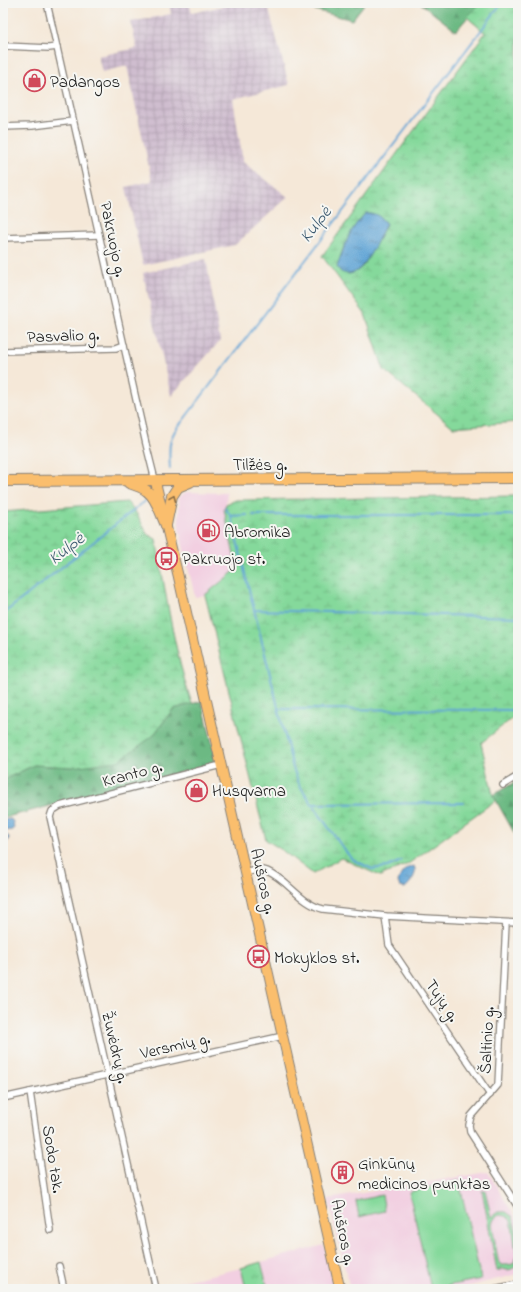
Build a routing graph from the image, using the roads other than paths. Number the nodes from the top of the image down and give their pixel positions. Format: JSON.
{"nodes":[{"id":1,"x":47,"y":3,"type":"edge"},
{"id":2,"x":3,"y":46,"type":"edge"},
{"id":3,"x":57,"y":47,"type":"junction"},
{"id":4,"x":73,"y":121,"type":"junction"},
{"id":5,"x":3,"y":127,"type":"edge"},
{"id":6,"x":99,"y":235,"type":"junction"},
{"id":7,"x":3,"y":238,"type":"edge"},
{"id":8,"x":124,"y":345,"type":"junction"},
{"id":9,"x":3,"y":351,"type":"edge"},
{"id":10,"x":518,"y":478,"type":"edge"},
{"id":11,"x":155,"y":480,"type":"junction"},
{"id":12,"x":193,"y":480,"type":"junction"},
{"id":13,"x":3,"y":481,"type":"edge"},
{"id":14,"x":122,"y":481,"type":"junction"},
{"id":15,"x":166,"y":525,"type":"junction"},
{"id":16,"x":221,"y":765,"type":"junction"},
{"id":17,"x":518,"y":776,"type":"edge"},
{"id":18,"x":503,"y":785,"type":"dead end"},
{"id":19,"x":52,"y":811,"type":"joint"},
{"id":20,"x":246,"y":872,"type":"junction"},
{"id":21,"x":384,"y":916,"type":"junction"},
{"id":22,"x":506,"y":923,"type":"junction"},
{"id":23,"x":518,"y":923,"type":"edge"},
{"id":24,"x":283,"y":1036,"type":"junction"},
{"id":25,"x":108,"y":1075,"type":"junction"},
{"id":26,"x":30,"y":1092,"type":"junction"},
{"id":27,"x":490,"y":1095,"type":"junction"},
{"id":28,"x":3,"y":1098,"type":"edge"},
{"id":29,"x":518,"y":1207,"type":"edge"},
{"id":30,"x":50,"y":1230,"type":"dead end"},
{"id":31,"x":59,"y":1266,"type":"dead end"},
{"id":32,"x":518,"y":1284,"type":"edge"},
{"id":33,"x":64,"y":1289,"type":"edge"},
{"id":34,"x":156,"y":1289,"type":"edge"},
{"id":35,"x":340,"y":1289,"type":"edge"},
{"id":36,"x":494,"y":1289,"type":"edge"}],
"edges":[{"from":1,"to":3,"type":"street","name":"Pakruojo g."},
{"from":2,"to":3,"type":"street"},
{"from":3,"to":4,"type":"street","name":"Pakruojo g."},
{"from":4,"to":5,"type":"street"},
{"from":4,"to":6,"type":"street","name":"Pakruojo g."},
{"from":6,"to":7,"type":"street"},
{"from":6,"to":8,"type":"street","name":"Pakruojo g."},
{"from":8,"to":9,"type":"street","name":"Pasvalio g."},
{"from":8,"to":11,"type":"street","name":"Pakruojo g."},
{"from":10,"to":12,"type":"highway","name":"Tilžės g."},
{"from":11,"to":12,"type":"highway","name":"Tilžės g."},
{"from":11,"to":14,"type":"highway","name":"Tilžės g."},
{"from":11,"to":15,"type":"main road","name":"Aušros g."},
{"from":15,"to":12,"type":"highway","one_way":true},
{"from":13,"to":14,"type":"highway","name":"Tilžės g."},
{"from":14,"to":15,"type":"highway"},
{"from":15,"to":16,"type":"main road","name":"Aušros g."},
{"from":16,"to":19,"type":"street","name":"Kranto g."},
{"from":16,"to":20,"type":"main road","name":"Aušros g."},
{"from":17,"to":18,"type":"street"},
{"from":19,"to":25,"type":"street","name":"Žuvėdrų g."},
{"from":20,"to":21,"type":"street"},
{"from":20,"to":24,"type":"main road","name":"Aušros g."},
{"from":21,"to":22,"type":"street"},
{"from":21,"to":27,"type":"street","name":"Tujų g."},
{"from":22,"to":23,"type":"street"},
{"from":22,"to":27,"type":"street","name":"Šaltinio g."},
{"from":24,"to":25,"type":"street","name":"Versmių g."},
{"from":24,"to":35,"type":"main road","name":"Aušros g."},
{"from":25,"to":26,"type":"street","name":"Versmių g."},
{"from":25,"to":34,"type":"street","name":"Žuvėdrų g."},
{"from":26,"to":28,"type":"street","name":"Versmių g."},
{"from":26,"to":30,"type":"street","name":"Sodo tak."},
{"from":27,"to":29,"type":"street","name":"Šaltinio g."},
{"from":31,"to":33,"type":"street"},
{"from":32,"to":36,"type":"street"}]}
